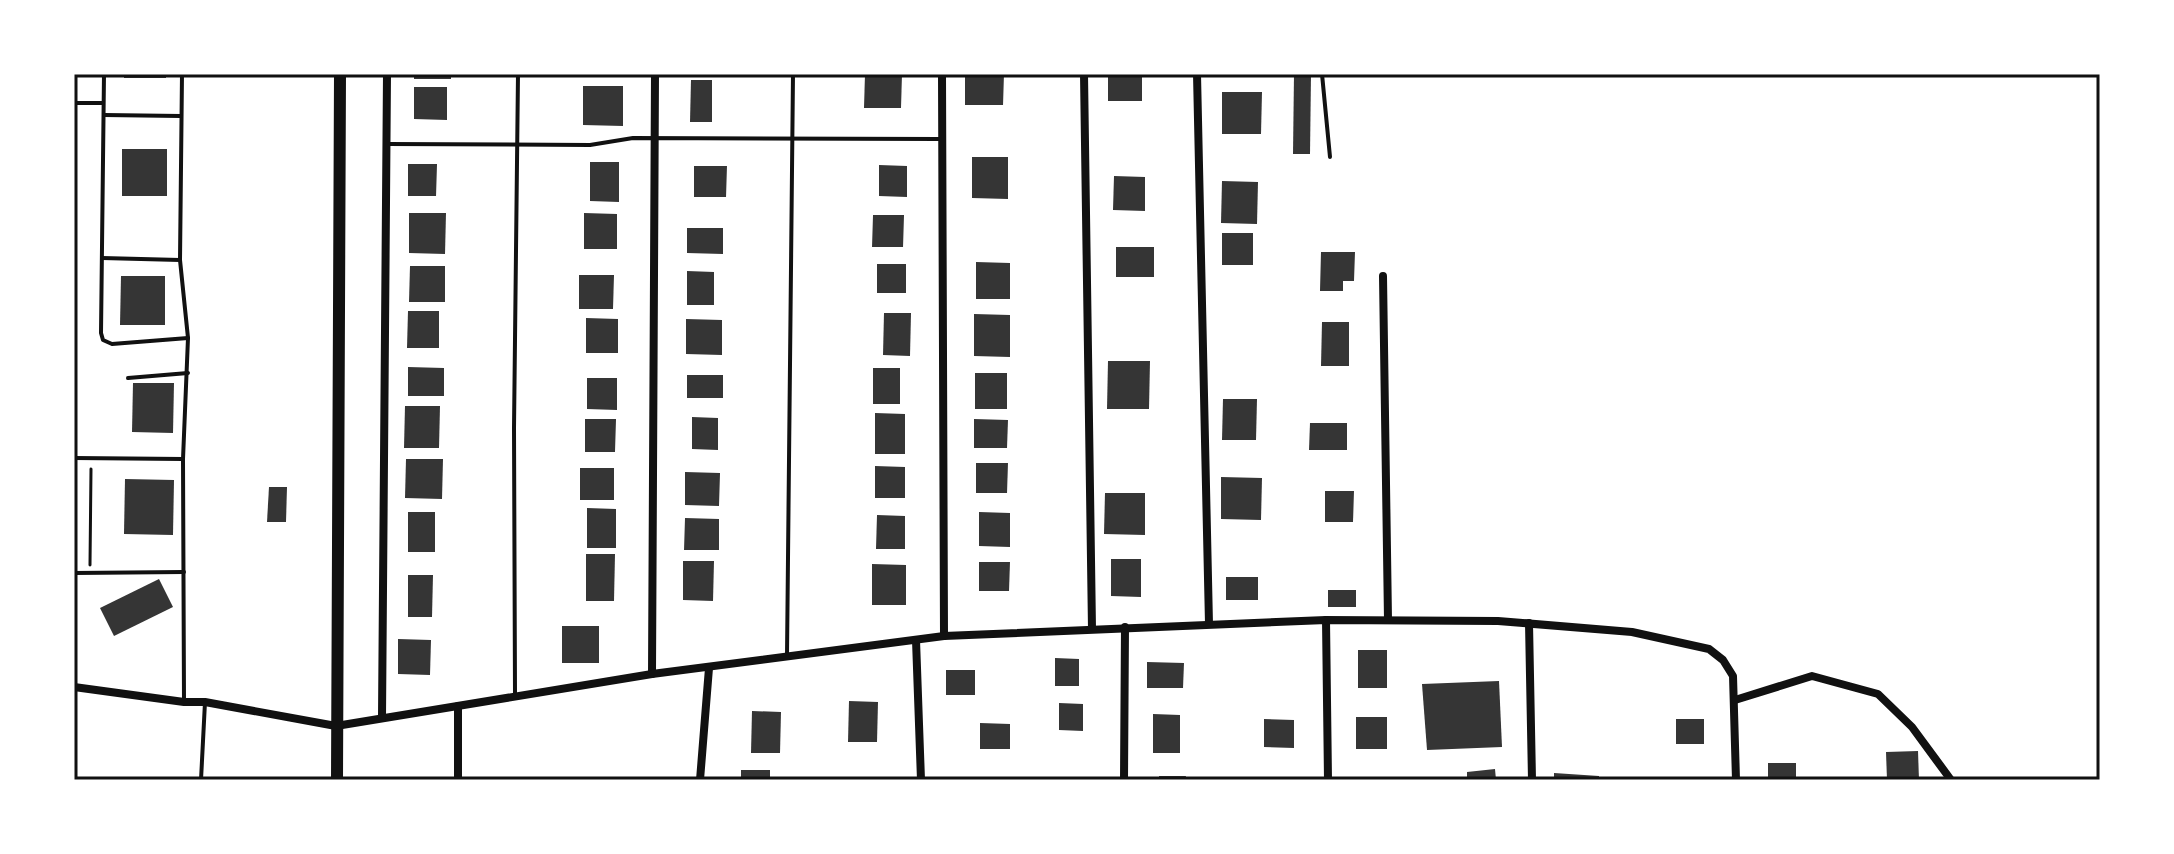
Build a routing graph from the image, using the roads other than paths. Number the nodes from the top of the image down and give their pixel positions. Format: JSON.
{"nodes":[{"id":1,"x":104,"y":74,"type":"edge"},
{"id":2,"x":182,"y":74,"type":"edge"},
{"id":3,"x":340,"y":74,"type":"edge"},
{"id":4,"x":387,"y":74,"type":"edge"},
{"id":5,"x":518,"y":74,"type":"edge"},
{"id":6,"x":655,"y":74,"type":"edge"},
{"id":7,"x":793,"y":74,"type":"edge"},
{"id":8,"x":942,"y":74,"type":"edge"},
{"id":9,"x":1084,"y":74,"type":"edge"},
{"id":10,"x":1197,"y":74,"type":"edge"},
{"id":11,"x":1322,"y":74,"type":"edge"},
{"id":12,"x":74,"y":103,"type":"edge"},
{"id":13,"x":103,"y":103,"type":"junction"},
{"id":14,"x":103,"y":115,"type":"junction"},
{"id":15,"x":181,"y":116,"type":"junction"},
{"id":16,"x":655,"y":139,"type":"junction"},
{"id":17,"x":792,"y":139,"type":"junction"},
{"id":18,"x":943,"y":139,"type":"junction"},
{"id":19,"x":387,"y":144,"type":"junction"},
{"id":20,"x":518,"y":145,"type":"junction"},
{"id":21,"x":1330,"y":157,"type":"dead end"},
{"id":22,"x":102,"y":258,"type":"junction"},
{"id":23,"x":180,"y":260,"type":"junction"},
{"id":24,"x":1383,"y":276,"type":"dead end"},
{"id":25,"x":188,"y":338,"type":"junction"},
{"id":26,"x":188,"y":373,"type":"junction"},
{"id":27,"x":128,"y":378,"type":"dead end"},
{"id":28,"x":74,"y":458,"type":"edge"},
{"id":29,"x":183,"y":459,"type":"junction"},
{"id":30,"x":184,"y":572,"type":"junction"},
{"id":31,"x":74,"y":573,"type":"edge"},
{"id":32,"x":1326,"y":620,"type":"junction"},
{"id":33,"x":1388,"y":620,"type":"junction"},
{"id":34,"x":1529,"y":623,"type":"junction"},
{"id":35,"x":1209,"y":624,"type":"junction"},
{"id":36,"x":1125,"y":627,"type":"junction"},
{"id":37,"x":1092,"y":629,"type":"junction"},
{"id":38,"x":944,"y":636,"type":"junction"},
{"id":39,"x":916,"y":640,"type":"junction"},
{"id":40,"x":787,"y":657,"type":"junction"},
{"id":41,"x":709,"y":668,"type":"junction"},
{"id":42,"x":652,"y":674,"type":"junction"},
{"id":43,"x":74,"y":687,"type":"edge"},
{"id":44,"x":515,"y":697,"type":"junction"},
{"id":45,"x":1735,"y":700,"type":"junction"},
{"id":46,"x":184,"y":702,"type":"junction"},
{"id":47,"x":205,"y":702,"type":"junction"},
{"id":48,"x":458,"y":706,"type":"junction"},
{"id":49,"x":382,"y":718,"type":"junction"},
{"id":50,"x":336,"y":726,"type":"junction"},
{"id":51,"x":201,"y":780,"type":"edge"},
{"id":52,"x":337,"y":780,"type":"edge"},
{"id":53,"x":458,"y":780,"type":"edge"},
{"id":54,"x":700,"y":780,"type":"edge"},
{"id":55,"x":921,"y":780,"type":"edge"},
{"id":56,"x":1124,"y":780,"type":"edge"},
{"id":57,"x":1328,"y":780,"type":"edge"},
{"id":58,"x":1532,"y":780,"type":"edge"},
{"id":59,"x":1736,"y":780,"type":"edge"},
{"id":60,"x":1951,"y":780,"type":"edge"}],
"edges":[{"from":1,"to":13,"type":"lane"},
{"from":2,"to":15,"type":"lane"},
{"from":3,"to":50,"type":"main road"},
{"from":4,"to":19,"type":"street"},
{"from":5,"to":20,"type":"lane"},
{"from":6,"to":16,"type":"street"},
{"from":7,"to":17,"type":"lane"},
{"from":8,"to":18,"type":"street"},
{"from":9,"to":37,"type":"street"},
{"from":10,"to":35,"type":"street"},
{"from":11,"to":21,"type":"lane"},
{"from":12,"to":13,"type":"lane"},
{"from":13,"to":14,"type":"lane"},
{"from":14,"to":15,"type":"lane"},
{"from":14,"to":22,"type":"lane"},
{"from":15,"to":23,"type":"lane"},
{"from":16,"to":17,"type":"lane"},
{"from":16,"to":20,"type":"lane"},
{"from":16,"to":42,"type":"street"},
{"from":17,"to":18,"type":"lane"},
{"from":17,"to":40,"type":"lane"},
{"from":18,"to":38,"type":"street"},
{"from":19,"to":20,"type":"lane"},
{"from":19,"to":49,"type":"street"},
{"from":20,"to":44,"type":"lane"},
{"from":22,"to":23,"type":"lane"},
{"from":22,"to":25,"type":"lane"},
{"from":23,"to":25,"type":"lane"},
{"from":24,"to":33,"type":"street"},
{"from":25,"to":26,"type":"lane"},
{"from":26,"to":27,"type":"lane"},
{"from":26,"to":29,"type":"lane"},
{"from":28,"to":29,"type":"lane"},
{"from":29,"to":30,"type":"lane"},
{"from":30,"to":31,"type":"lane"},
{"from":30,"to":46,"type":"lane"},
{"from":32,"to":33,"type":"street"},
{"from":32,"to":35,"type":"street"},
{"from":32,"to":57,"type":"street"},
{"from":33,"to":34,"type":"street"},
{"from":34,"to":45,"type":"street"},
{"from":34,"to":58,"type":"street"},
{"from":35,"to":36,"type":"street"},
{"from":36,"to":37,"type":"street"},
{"from":36,"to":56,"type":"street"},
{"from":37,"to":38,"type":"street"},
{"from":38,"to":39,"type":"street"},
{"from":39,"to":40,"type":"street"},
{"from":39,"to":55,"type":"street"},
{"from":40,"to":41,"type":"street"},
{"from":41,"to":42,"type":"street"},
{"from":41,"to":54,"type":"street"},
{"from":42,"to":44,"type":"street"},
{"from":43,"to":46,"type":"street"},
{"from":44,"to":48,"type":"street"},
{"from":45,"to":59,"type":"street"},
{"from":45,"to":60,"type":"street"},
{"from":46,"to":47,"type":"street"},
{"from":47,"to":50,"type":"street"},
{"from":47,"to":51,"type":"lane"},
{"from":48,"to":49,"type":"street"},
{"from":48,"to":53,"type":"street"},
{"from":49,"to":50,"type":"street"},
{"from":50,"to":52,"type":"main road"}]}
